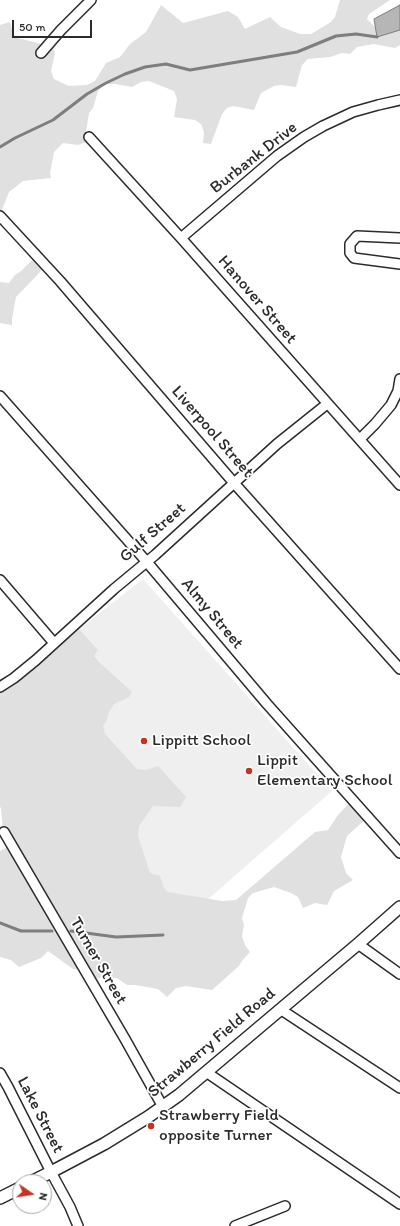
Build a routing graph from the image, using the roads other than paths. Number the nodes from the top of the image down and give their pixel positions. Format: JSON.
{"nodes":[{"id":1,"x":90,"y":0,"type":"edge"},
{"id":2,"x":41,"y":53,"type":"dead end"},
{"id":3,"x":400,"y":100,"type":"edge"},
{"id":4,"x":88,"y":137,"type":"dead end"},
{"id":5,"x":0,"y":216,"type":"edge"},
{"id":6,"x":181,"y":238,"type":"junction"},
{"id":7,"x":400,"y":238,"type":"edge"},
{"id":8,"x":400,"y":264,"type":"edge"},
{"id":9,"x":400,"y":379,"type":"edge"},
{"id":10,"x":0,"y":396,"type":"edge"},
{"id":11,"x":327,"y":404,"type":"junction"},
{"id":12,"x":360,"y":439,"type":"junction"},
{"id":13,"x":234,"y":483,"type":"junction"},
{"id":14,"x":400,"y":485,"type":"edge"},
{"id":15,"x":146,"y":561,"type":"junction"},
{"id":16,"x":0,"y":580,"type":"edge"},
{"id":17,"x":54,"y":643,"type":"junction"},
{"id":18,"x":400,"y":669,"type":"edge"},
{"id":19,"x":0,"y":688,"type":"edge"},
{"id":20,"x":4,"y":832,"type":"dead end"},
{"id":21,"x":400,"y":853,"type":"edge"},
{"id":22,"x":400,"y":907,"type":"edge"},
{"id":23,"x":358,"y":944,"type":"junction"},
{"id":24,"x":400,"y":974,"type":"edge"},
{"id":25,"x":280,"y":1009,"type":"junction"},
{"id":26,"x":206,"y":1072,"type":"junction"},
{"id":27,"x":0,"y":1073,"type":"edge"},
{"id":28,"x":400,"y":1088,"type":"edge"},
{"id":29,"x":163,"y":1106,"type":"junction"},
{"id":30,"x":51,"y":1172,"type":"junction"},
{"id":31,"x":47,"y":1174,"type":"edge"},
{"id":32,"x":12,"y":1192,"type":"edge"},
{"id":33,"x":0,"y":1198,"type":"edge"},
{"id":34,"x":400,"y":1204,"type":"edge"},
{"id":35,"x":285,"y":1206,"type":"dead end"},
{"id":36,"x":78,"y":1226,"type":"edge"},
{"id":37,"x":235,"y":1226,"type":"edge"}],
"edges":[{"from":1,"to":2,"type":"street"},
{"from":3,"to":6,"type":"street","name":"Burbank Drive"},
{"from":4,"to":6,"type":"street","name":"Hanover Street"},
{"from":5,"to":13,"type":"street","name":"Liverpool Street"},
{"from":6,"to":11,"type":"street","name":"Hanover Street"},
{"from":7,"to":8,"type":"street"},
{"from":9,"to":12,"type":"street"},
{"from":10,"to":15,"type":"street","name":"Almy Street"},
{"from":11,"to":12,"type":"street","name":"Hanover Street"},
{"from":11,"to":13,"type":"street","name":"Gulf Street"},
{"from":12,"to":14,"type":"street","name":"Hanover Street"},
{"from":13,"to":15,"type":"street","name":"Gulf Street"},
{"from":13,"to":18,"type":"street","name":"Liverpool Street"},
{"from":15,"to":17,"type":"street","name":"Gulf Street"},
{"from":15,"to":21,"type":"street","name":"Almy Street"},
{"from":16,"to":17,"type":"street"},
{"from":17,"to":19,"type":"street","name":"Gulf Street"},
{"from":20,"to":29,"type":"street","name":"Turner Street"},
{"from":22,"to":23,"type":"street","name":"Strawberry Field Road"},
{"from":23,"to":24,"type":"street"},
{"from":23,"to":25,"type":"street","name":"Strawberry Field Road"},
{"from":25,"to":26,"type":"street","name":"Strawberry Field Road"},
{"from":25,"to":28,"type":"street"},
{"from":26,"to":29,"type":"street","name":"Strawberry Field Road"},
{"from":26,"to":34,"type":"street"},
{"from":27,"to":30,"type":"street","name":"Lake Street"},
{"from":29,"to":30,"type":"street","name":"Strawberry Field Road"},
{"from":30,"to":31,"type":"street","name":"Strawberry Field Road"},
{"from":30,"to":36,"type":"street","name":"Lake Street"},
{"from":32,"to":33,"type":"street"},
{"from":35,"to":37,"type":"street"}]}
